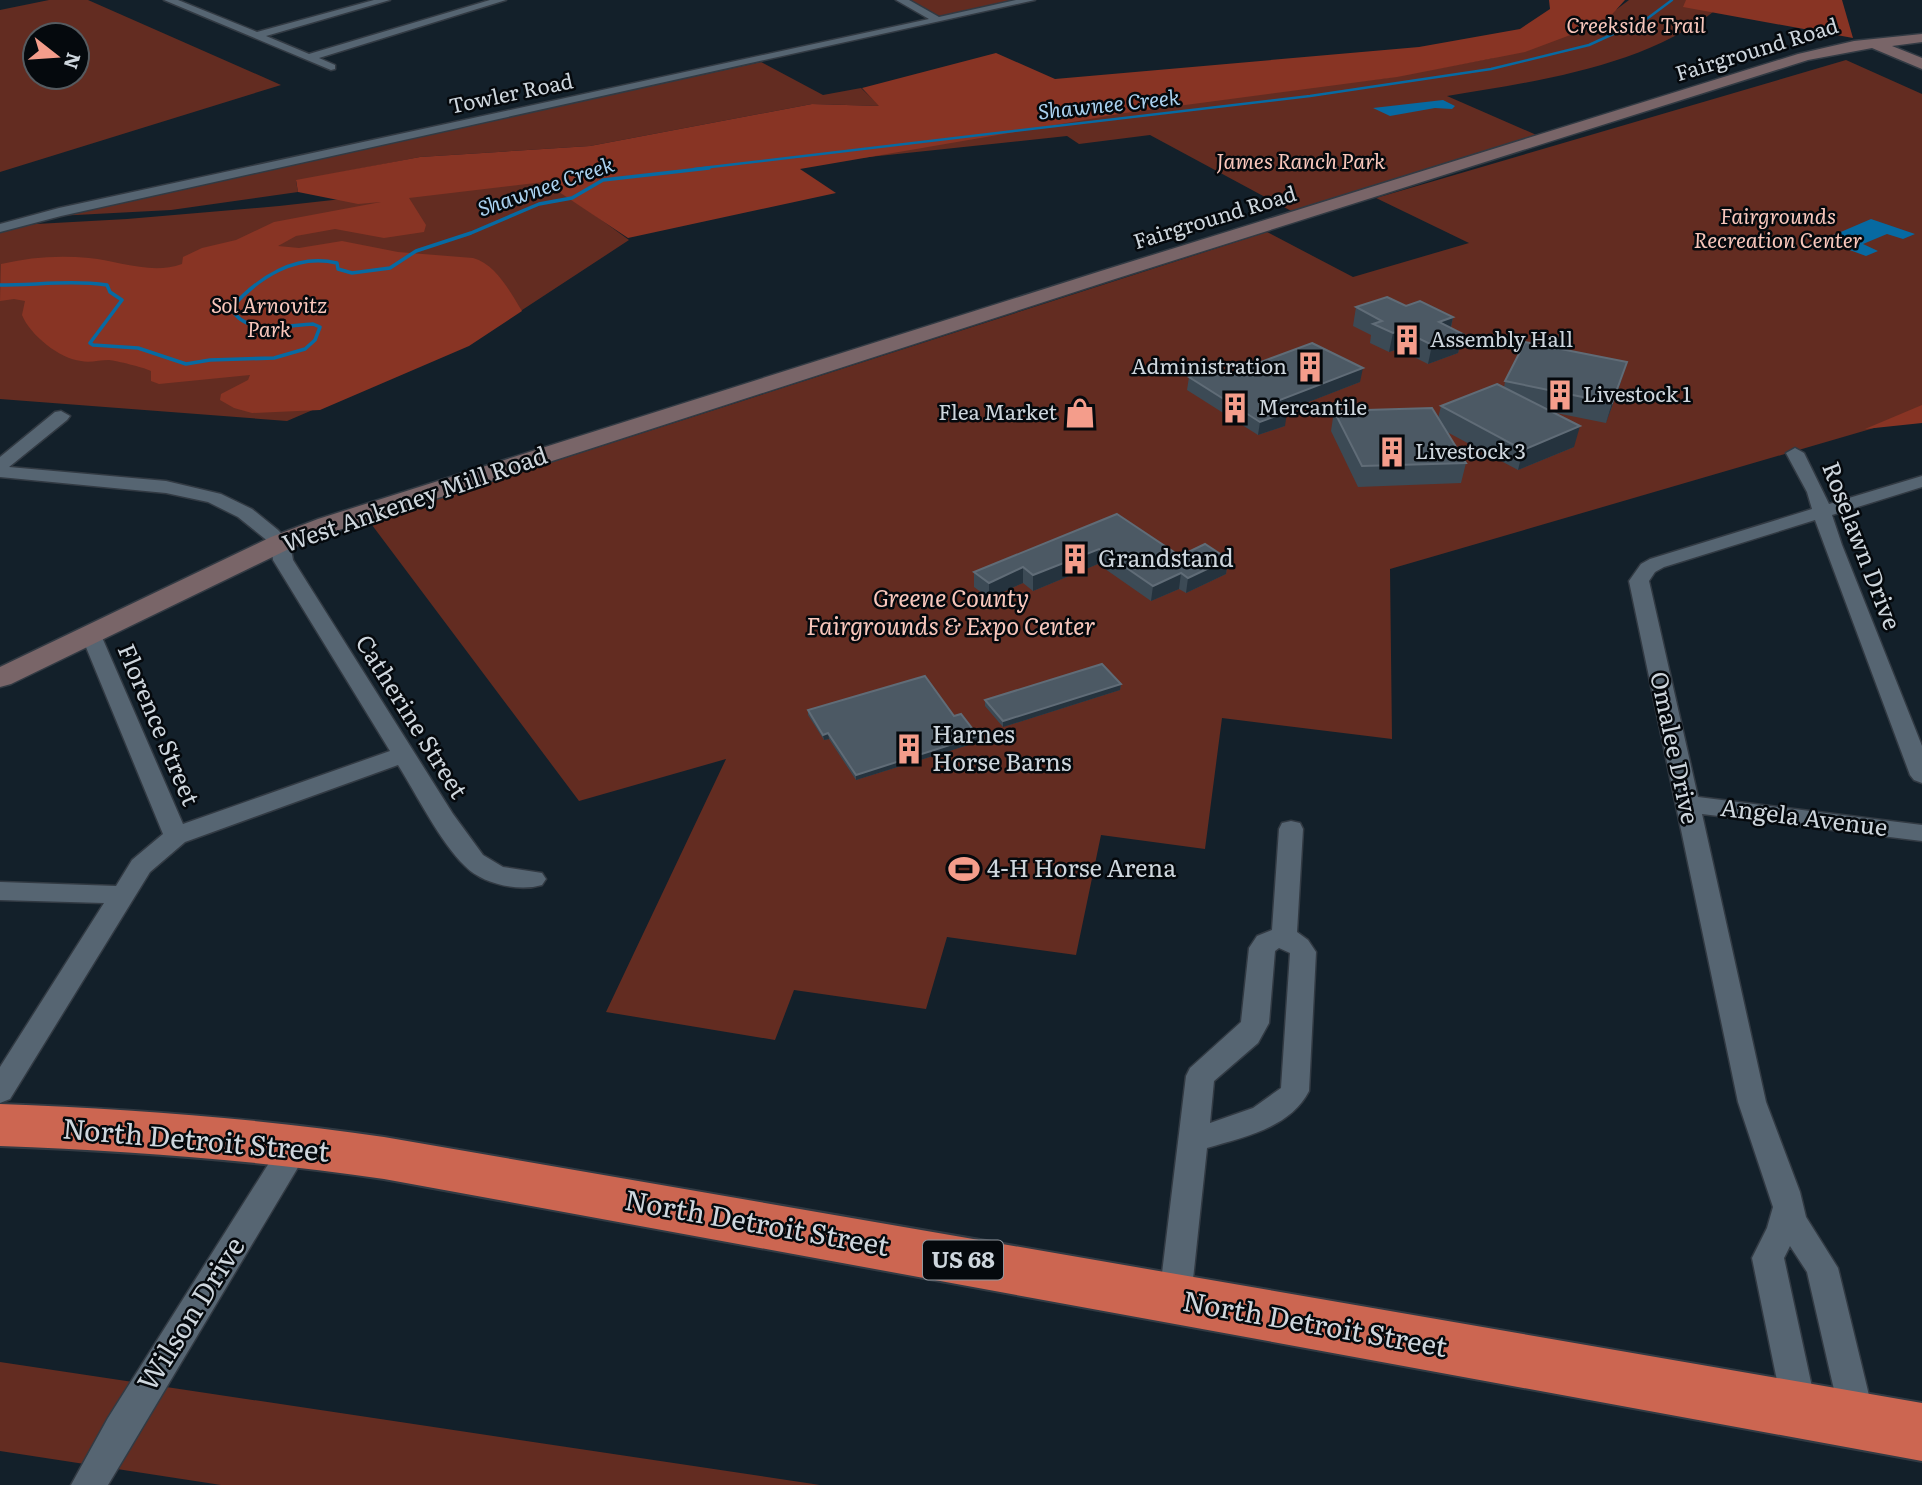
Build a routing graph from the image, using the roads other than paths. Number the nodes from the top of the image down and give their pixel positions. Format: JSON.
{"nodes":[{"id":1,"x":172,"y":0,"type":"edge"},
{"id":2,"x":385,"y":0,"type":"edge"},
{"id":3,"x":501,"y":0,"type":"edge"},
{"id":4,"x":901,"y":0,"type":"edge"},
{"id":5,"x":1030,"y":0,"type":"edge"},
{"id":6,"x":328,"y":6,"type":"dead end"},
{"id":7,"x":344,"y":12,"type":"junction"},
{"id":8,"x":934,"y":21,"type":"junction"},
{"id":9,"x":256,"y":36,"type":"junction"},
{"id":10,"x":1922,"y":38,"type":"edge"},
{"id":11,"x":1872,"y":42,"type":"junction"},
{"id":12,"x":308,"y":58,"type":"junction"},
{"id":13,"x":1922,"y":64,"type":"edge"},
{"id":14,"x":331,"y":67,"type":"dead end"},
{"id":15,"x":0,"y":228,"type":"edge"},
{"id":16,"x":61,"y":416,"type":"dead end"},
{"id":17,"x":646,"y":423,"type":"joint"},
{"id":18,"x":1795,"y":453,"type":"dead end"},
{"id":19,"x":0,"y":466,"type":"edge"},
{"id":20,"x":0,"y":472,"type":"edge"},
{"id":21,"x":1922,"y":481,"type":"edge"},
{"id":22,"x":1822,"y":513,"type":"junction"},
{"id":23,"x":280,"y":543,"type":"junction"},
{"id":24,"x":91,"y":635,"type":"junction"},
{"id":25,"x":4,"y":674,"type":"edge"},
{"id":26,"x":403,"y":755,"type":"junction"},
{"id":27,"x":1922,"y":775,"type":"edge"},
{"id":28,"x":1686,"y":804,"type":"junction"},
{"id":29,"x":1291,"y":829,"type":"dead end"},
{"id":30,"x":1922,"y":833,"type":"edge"},
{"id":31,"x":176,"y":836,"type":"junction"},
{"id":32,"x":533,"y":879,"type":"dead end"},
{"id":33,"x":0,"y":891,"type":"edge"},
{"id":34,"x":123,"y":895,"type":"junction"},
{"id":35,"x":1284,"y":938,"type":"junction"},
{"id":36,"x":0,"y":1091,"type":"edge"},
{"id":37,"x":0,"y":1125,"type":"edge"},
{"id":38,"x":1193,"y":1140,"type":"junction"},
{"id":39,"x":296,"y":1145,"type":"junction"},
{"id":40,"x":1787,"y":1209,"type":"junction"},
{"id":41,"x":1175,"y":1298,"type":"junction"},
{"id":42,"x":1800,"y":1410,"type":"junction"},
{"id":43,"x":1858,"y":1420,"type":"junction"},
{"id":44,"x":1922,"y":1432,"type":"edge"},
{"id":45,"x":89,"y":1485,"type":"edge"}],
"edges":[{"from":1,"to":9,"type":"street"},
{"from":2,"to":7,"type":"street"},
{"from":3,"to":12,"type":"street"},
{"from":4,"to":8,"type":"street"},
{"from":5,"to":8,"type":"street","name":"Towler Road"},
{"from":6,"to":7,"type":"street"},
{"from":7,"to":9,"type":"street"},
{"from":8,"to":15,"type":"street","name":"Towler Road"},
{"from":9,"to":12,"type":"street"},
{"from":10,"to":11,"type":"street","name":"Fairground Road"},
{"from":11,"to":13,"type":"street"},
{"from":11,"to":17,"type":"street","name":"Fairground Road"},
{"from":12,"to":14,"type":"street"},
{"from":16,"to":19,"type":"street"},
{"from":17,"to":23,"type":"street","name":"West Ankeney Mill Road"},
{"from":18,"to":22,"type":"street","name":"Roselawn Drive"},
{"from":20,"to":23,"type":"street"},
{"from":21,"to":22,"type":"street","name":"Omalee Drive"},
{"from":22,"to":27,"type":"street","name":"Roselawn Drive"},
{"from":22,"to":28,"type":"street","name":"Omalee Drive"},
{"from":23,"to":24,"type":"street","name":"West Ankeney Mill Road"},
{"from":23,"to":26,"type":"street","name":"Catherine Street"},
{"from":24,"to":25,"type":"street","name":"West Ankeney Mill Road"},
{"from":24,"to":31,"type":"street","name":"Florence Street"},
{"from":26,"to":31,"type":"street"},
{"from":26,"to":32,"type":"street","name":"Catherine Street"},
{"from":28,"to":30,"type":"street","name":"Angela Avenue"},
{"from":28,"to":40,"type":"street","name":"Omalee Drive"},
{"from":29,"to":35,"type":"street"},
{"from":31,"to":34,"type":"street"},
{"from":33,"to":34,"type":"street"},
{"from":34,"to":36,"type":"street"},
{"from":35,"to":38,"type":"street"},
{"from":35,"to":38,"type":"street"},
{"from":37,"to":39,"type":"highway","name":"North Detroit Street","number":"US 68"},
{"from":38,"to":41,"type":"street"},
{"from":39,"to":41,"type":"highway","name":"North Detroit Street","number":"US 68"},
{"from":39,"to":45,"type":"street","name":"Wilson Drive"},
{"from":40,"to":42,"type":"street"},
{"from":40,"to":43,"type":"street","name":"Omalee Drive"},
{"from":41,"to":42,"type":"highway","name":"North Detroit Street","number":"US 68"},
{"from":42,"to":43,"type":"highway","name":"North Detroit Street","number":"US 68"},
{"from":43,"to":44,"type":"highway","name":"North Detroit Street","number":"US 68"}]}
